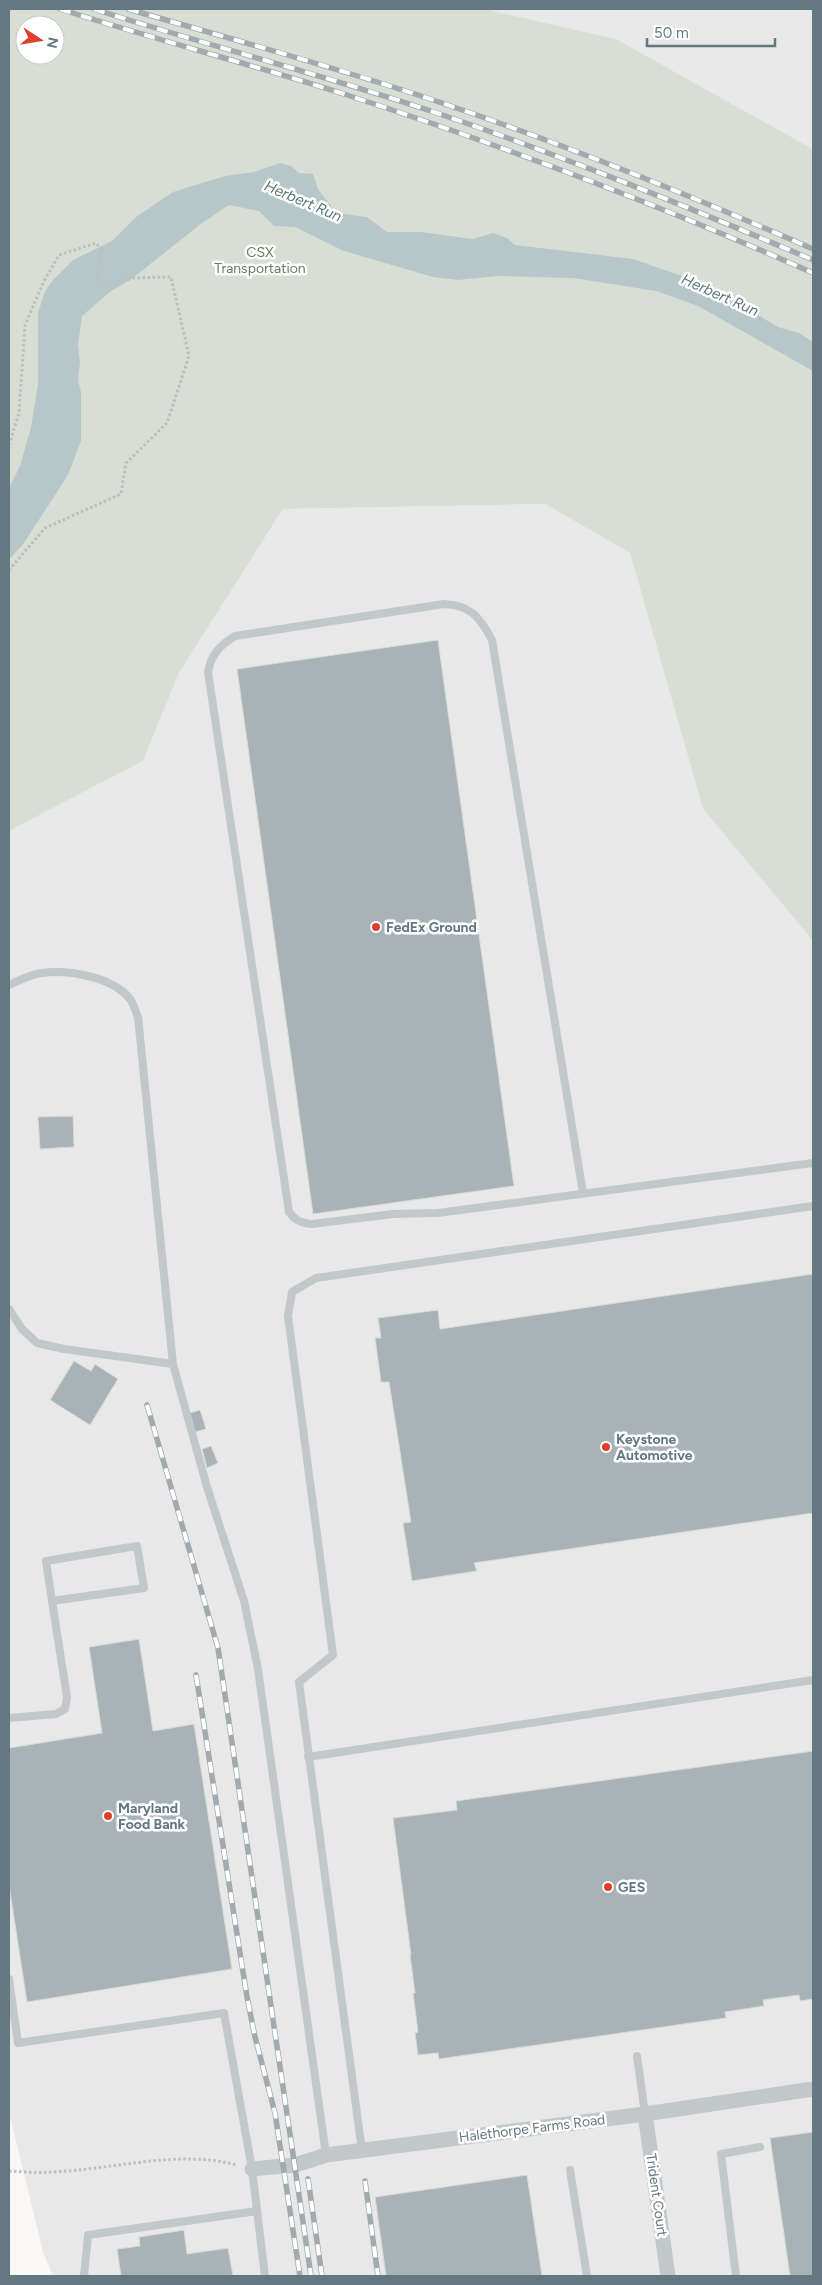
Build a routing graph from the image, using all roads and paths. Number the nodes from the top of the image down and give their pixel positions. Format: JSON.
{"nodes":[{"id":1,"x":9,"y":445,"type":"edge"},
{"id":2,"x":9,"y":570,"type":"edge"},
{"id":3,"x":9,"y":985,"type":"edge"},
{"id":4,"x":813,"y":1163,"type":"edge"},
{"id":5,"x":583,"y":1193,"type":"junction"},
{"id":6,"x":813,"y":1206,"type":"edge"},
{"id":7,"x":9,"y":1309,"type":"edge"},
{"id":8,"x":173,"y":1364,"type":"junction"},
{"id":9,"x":52,"y":1601,"type":"junction"},
{"id":10,"x":813,"y":1680,"type":"edge"},
{"id":11,"x":9,"y":1718,"type":"edge"},
{"id":12,"x":308,"y":1757,"type":"junction"},
{"id":13,"x":9,"y":1979,"type":"edge"},
{"id":14,"x":637,"y":2056,"type":"dead end"},
{"id":15,"x":813,"y":2089,"type":"edge"},
{"id":16,"x":645,"y":2114,"type":"junction"},
{"id":17,"x":760,"y":2148,"type":"dead end"},
{"id":18,"x":362,"y":2151,"type":"junction"},
{"id":19,"x":326,"y":2155,"type":"junction"},
{"id":20,"x":252,"y":2170,"type":"junction"},
{"id":21,"x":570,"y":2170,"type":"dead end"},
{"id":22,"x":9,"y":2172,"type":"edge"},
{"id":23,"x":257,"y":2211,"type":"junction"},
{"id":24,"x":84,"y":2276,"type":"edge"},
{"id":25,"x":265,"y":2276,"type":"edge"},
{"id":26,"x":586,"y":2276,"type":"edge"},
{"id":27,"x":668,"y":2276,"type":"edge"},
{"id":28,"x":736,"y":2276,"type":"edge"}],
"edges":[{"from":1,"to":2,"type":"path"},
{"from":3,"to":8,"type":"lane"},
{"from":4,"to":5,"type":"lane"},
{"from":5,"to":5,"type":"lane"},
{"from":6,"to":12,"type":"lane"},
{"from":7,"to":8,"type":"lane"},
{"from":8,"to":19,"type":"lane"},
{"from":9,"to":9,"type":"lane"},
{"from":9,"to":11,"type":"lane"},
{"from":10,"to":12,"type":"lane"},
{"from":12,"to":18,"type":"lane"},
{"from":13,"to":20,"type":"lane"},
{"from":14,"to":16,"type":"lane"},
{"from":15,"to":16,"type":"street","name":"Halethorpe Farms Road"},
{"from":16,"to":18,"type":"street","name":"Halethorpe Farms Road"},
{"from":16,"to":27,"type":"street","name":"Trident Court"},
{"from":17,"to":28,"type":"lane"},
{"from":18,"to":19,"type":"street","name":"Halethorpe Farms Road"},
{"from":19,"to":20,"type":"street","name":"Halethorpe Farms Road"},
{"from":20,"to":22,"type":"path"},
{"from":20,"to":23,"type":"lane"},
{"from":21,"to":26,"type":"lane"},
{"from":23,"to":24,"type":"lane"},
{"from":23,"to":25,"type":"lane"}]}
